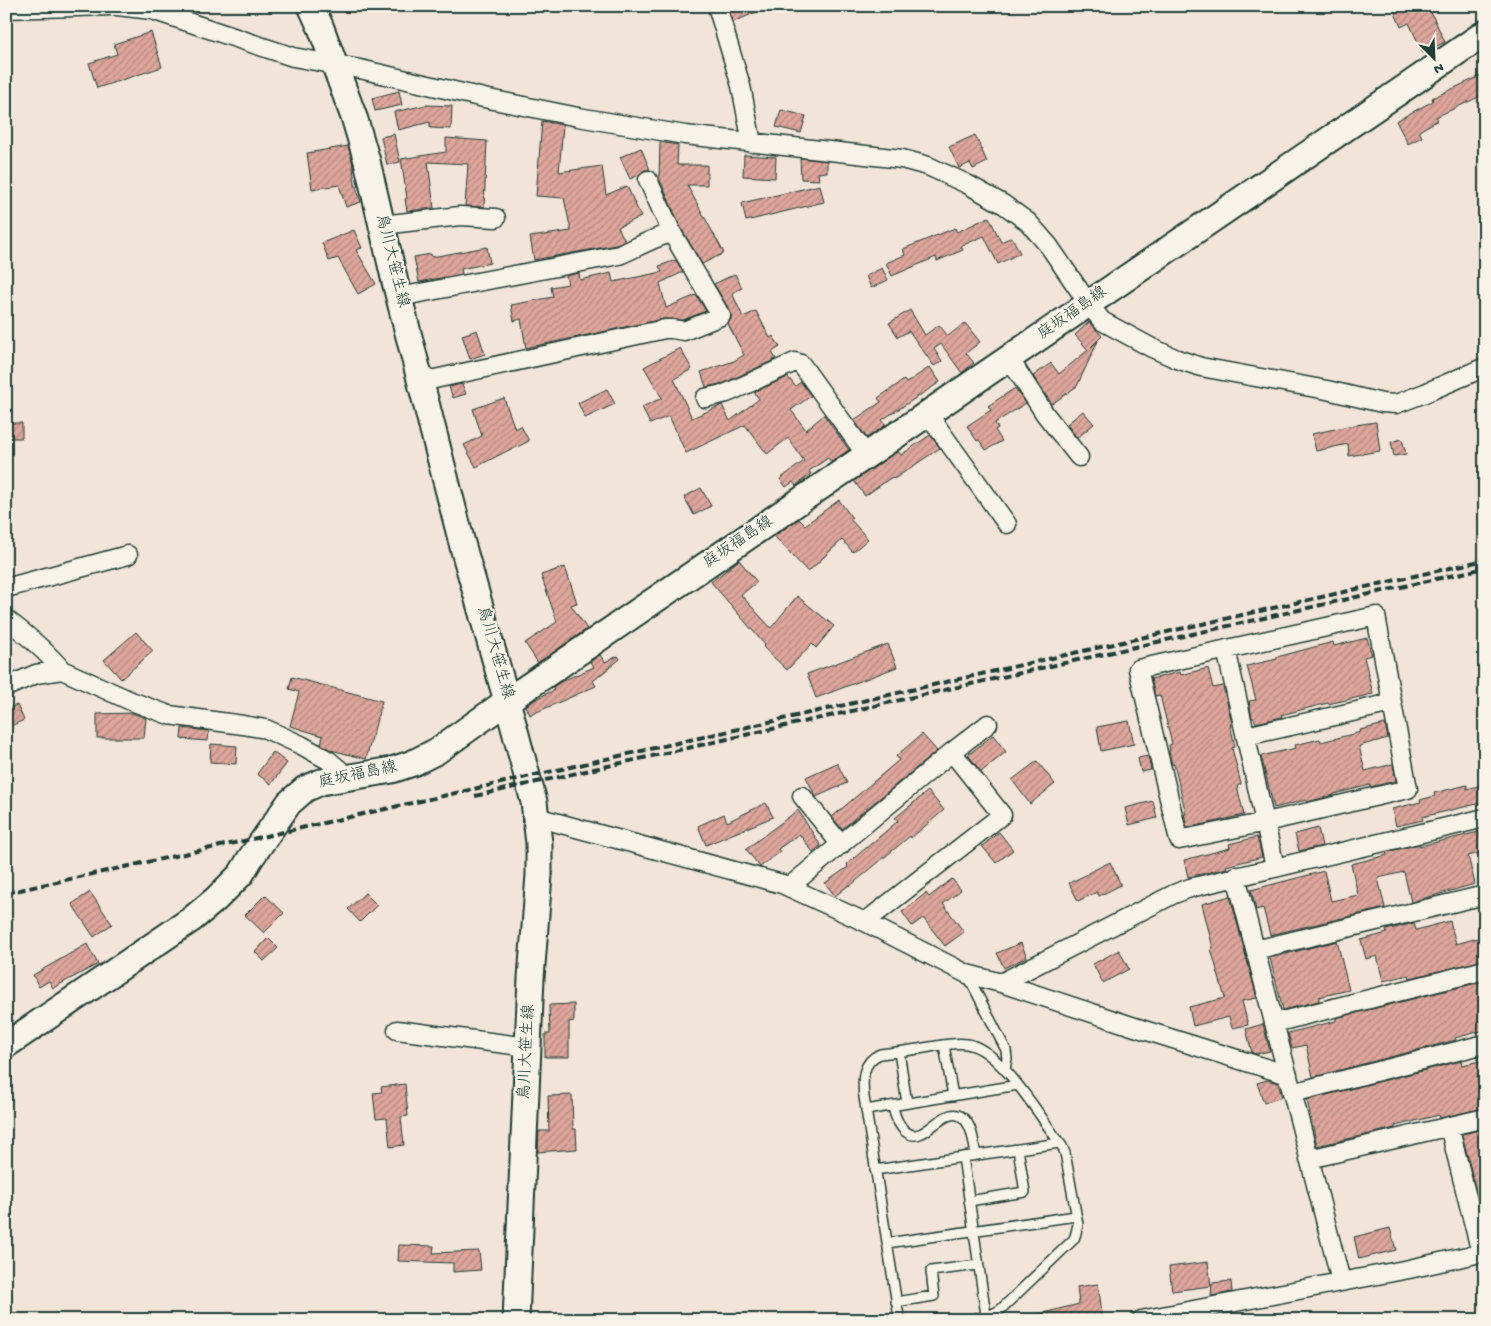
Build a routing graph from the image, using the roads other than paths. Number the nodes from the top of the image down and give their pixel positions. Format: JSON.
{"nodes":[{"id":1,"x":110,"y":6,"type":"edge"},
{"id":2,"x":117,"y":6,"type":"edge"},
{"id":3,"x":311,"y":6,"type":"edge"},
{"id":4,"x":717,"y":6,"type":"edge"},
{"id":5,"x":6,"y":9,"type":"edge"},
{"id":6,"x":1485,"y":33,"type":"edge"},
{"id":7,"x":335,"y":65,"type":"junction"},
{"id":8,"x":752,"y":143,"type":"junction"},
{"id":9,"x":648,"y":180,"type":"dead end"},
{"id":10,"x":496,"y":218,"type":"dead end"},
{"id":11,"x":382,"y":225,"type":"junction"},
{"id":12,"x":672,"y":233,"type":"junction"},
{"id":13,"x":399,"y":297,"type":"junction"},
{"id":14,"x":1088,"y":303,"type":"junction"},
{"id":15,"x":1009,"y":358,"type":"junction"},
{"id":16,"x":1485,"y":367,"type":"edge"},
{"id":17,"x":421,"y":382,"type":"junction"},
{"id":18,"x":705,"y":398,"type":"dead end"},
{"id":19,"x":928,"y":414,"type":"junction"},
{"id":20,"x":867,"y":456,"type":"junction"},
{"id":21,"x":1079,"y":457,"type":"dead end"},
{"id":22,"x":1007,"y":524,"type":"dead end"},
{"id":23,"x":128,"y":555,"type":"dead end"},
{"id":24,"x":6,"y":588,"type":"edge"},
{"id":25,"x":6,"y":619,"type":"edge"},
{"id":26,"x":1226,"y":649,"type":"junction"},
{"id":27,"x":62,"y":670,"type":"junction"},
{"id":28,"x":6,"y":687,"type":"edge"},
{"id":29,"x":507,"y":701,"type":"junction"},
{"id":30,"x":1392,"y":703,"type":"junction"},
{"id":31,"x":988,"y":724,"type":"dead end"},
{"id":32,"x":1246,"y":736,"type":"junction"},
{"id":33,"x":952,"y":752,"type":"junction"},
{"id":34,"x":347,"y":776,"type":"junction"},
{"id":35,"x":802,"y":796,"type":"dead end"},
{"id":36,"x":536,"y":817,"type":"junction"},
{"id":37,"x":1485,"y":818,"type":"edge"},
{"id":38,"x":1266,"y":822,"type":"junction"},
{"id":39,"x":841,"y":845,"type":"junction"},
{"id":40,"x":1275,"y":867,"type":"junction"},
{"id":41,"x":1236,"y":876,"type":"junction"},
{"id":42,"x":789,"y":887,"type":"junction"},
{"id":43,"x":1485,"y":895,"type":"edge"},
{"id":44,"x":865,"y":922,"type":"junction"},
{"id":45,"x":1255,"y":950,"type":"junction"},
{"id":46,"x":1485,"y":970,"type":"edge"},
{"id":47,"x":967,"y":974,"type":"junction"},
{"id":48,"x":1001,"y":983,"type":"junction"},
{"id":49,"x":1274,"y":1023,"type":"junction"},
{"id":50,"x":397,"y":1030,"type":"dead end"},
{"id":51,"x":1485,"y":1044,"type":"edge"},
{"id":52,"x":944,"y":1045,"type":"junction"},
{"id":53,"x":6,"y":1046,"type":"edge"},
{"id":54,"x":528,"y":1047,"type":"junction"},
{"id":55,"x":899,"y":1052,"type":"junction"},
{"id":56,"x":1005,"y":1069,"type":"junction"},
{"id":57,"x":1288,"y":1075,"type":"junction"},
{"id":58,"x":1018,"y":1085,"type":"junction"},
{"id":59,"x":1292,"y":1093,"type":"junction"},
{"id":60,"x":953,"y":1096,"type":"junction"},
{"id":61,"x":908,"y":1103,"type":"junction"},
{"id":62,"x":893,"y":1106,"type":"junction"},
{"id":63,"x":866,"y":1110,"type":"junction"},
{"id":64,"x":1485,"y":1118,"type":"edge"},
{"id":65,"x":1448,"y":1126,"type":"junction"},
{"id":66,"x":1059,"y":1143,"type":"junction"},
{"id":67,"x":1018,"y":1149,"type":"junction"},
{"id":68,"x":976,"y":1156,"type":"junction"},
{"id":69,"x":963,"y":1157,"type":"junction"},
{"id":70,"x":1309,"y":1159,"type":"junction"},
{"id":71,"x":875,"y":1170,"type":"junction"},
{"id":72,"x":969,"y":1201,"type":"junction"},
{"id":73,"x":1076,"y":1216,"type":"junction"},
{"id":74,"x":974,"y":1231,"type":"junction"},
{"id":75,"x":887,"y":1243,"type":"junction"},
{"id":76,"x":1483,"y":1253,"type":"edge"},
{"id":77,"x":978,"y":1264,"type":"junction"},
{"id":78,"x":1341,"y":1282,"type":"junction"},
{"id":79,"x":896,"y":1302,"type":"junction"},
{"id":80,"x":986,"y":1315,"type":"junction"},
{"id":81,"x":516,"y":1320,"type":"edge"},
{"id":82,"x":901,"y":1320,"type":"edge"},
{"id":83,"x":968,"y":1320,"type":"edge"},
{"id":84,"x":1141,"y":1320,"type":"edge"}],
"edges":[{"from":1,"to":5,"type":"street"},
{"from":2,"to":7,"type":"street"},
{"from":3,"to":7,"type":"main road","name":"鳥川大笹生線"},
{"from":4,"to":8,"type":"street"},
{"from":6,"to":14,"type":"main road","name":"庭坂福島線"},
{"from":7,"to":8,"type":"street"},
{"from":7,"to":11,"type":"main road","name":"鳥川大笹生線"},
{"from":8,"to":14,"type":"street"},
{"from":9,"to":12,"type":"street"},
{"from":10,"to":11,"type":"street"},
{"from":11,"to":13,"type":"main road","name":"鳥川大笹生線"},
{"from":12,"to":13,"type":"street"},
{"from":12,"to":17,"type":"street"},
{"from":13,"to":17,"type":"main road","name":"鳥川大笹生線"},
{"from":14,"to":15,"type":"main road","name":"庭坂福島線"},
{"from":14,"to":16,"type":"street"},
{"from":15,"to":19,"type":"main road","name":"庭坂福島線"},
{"from":15,"to":21,"type":"street"},
{"from":17,"to":29,"type":"main road","name":"鳥川大笹生線"},
{"from":18,"to":20,"type":"street"},
{"from":19,"to":20,"type":"main road","name":"庭坂福島線"},
{"from":19,"to":22,"type":"street"},
{"from":20,"to":29,"type":"main road","name":"庭坂福島線"},
{"from":23,"to":24,"type":"street"},
{"from":25,"to":27,"type":"street"},
{"from":26,"to":30,"type":"street"},
{"from":26,"to":32,"type":"street"},
{"from":26,"to":38,"type":"street"},
{"from":27,"to":28,"type":"street"},
{"from":27,"to":34,"type":"street"},
{"from":29,"to":34,"type":"main road","name":"庭坂福島線"},
{"from":29,"to":36,"type":"main road","name":"鳥川大笹生線"},
{"from":30,"to":32,"type":"street"},
{"from":30,"to":38,"type":"street"},
{"from":31,"to":33,"type":"street"},
{"from":32,"to":38,"type":"street"},
{"from":33,"to":39,"type":"street"},
{"from":33,"to":44,"type":"street"},
{"from":34,"to":53,"type":"main road","name":"庭坂福島線"},
{"from":35,"to":39,"type":"street"},
{"from":36,"to":42,"type":"street"},
{"from":36,"to":54,"type":"main road","name":"鳥川大笹生線"},
{"from":37,"to":40,"type":"street"},
{"from":38,"to":40,"type":"street"},
{"from":39,"to":42,"type":"street"},
{"from":40,"to":41,"type":"street"},
{"from":41,"to":45,"type":"street"},
{"from":41,"to":48,"type":"street"},
{"from":42,"to":44,"type":"street"},
{"from":43,"to":45,"type":"street"},
{"from":44,"to":47,"type":"street"},
{"from":45,"to":49,"type":"street"},
{"from":46,"to":49,"type":"street"},
{"from":47,"to":48,"type":"street"},
{"from":47,"to":56,"type":"lane"},
{"from":48,"to":57,"type":"street"},
{"from":49,"to":57,"type":"street"},
{"from":50,"to":54,"type":"street"},
{"from":51,"to":59,"type":"street"},
{"from":52,"to":55,"type":"lane"},
{"from":52,"to":56,"type":"lane"},
{"from":52,"to":60,"type":"lane"},
{"from":54,"to":81,"type":"main road","name":"鳥川大笹生線"},
{"from":55,"to":61,"type":"lane"},
{"from":55,"to":63,"type":"lane"},
{"from":56,"to":58,"type":"lane"},
{"from":57,"to":59,"type":"street"},
{"from":58,"to":60,"type":"lane"},
{"from":58,"to":66,"type":"lane"},
{"from":59,"to":70,"type":"street"},
{"from":60,"to":61,"type":"lane"},
{"from":61,"to":62,"type":"lane"},
{"from":62,"to":63,"type":"lane"},
{"from":62,"to":68,"type":"lane"},
{"from":63,"to":71,"type":"lane"},
{"from":64,"to":65,"type":"street"},
{"from":65,"to":70,"type":"street"},
{"from":65,"to":76,"type":"street"},
{"from":66,"to":67,"type":"lane"},
{"from":66,"to":73,"type":"lane"},
{"from":67,"to":68,"type":"lane"},
{"from":67,"to":72,"type":"lane"},
{"from":68,"to":69,"type":"lane"},
{"from":69,"to":71,"type":"lane"},
{"from":69,"to":72,"type":"lane"},
{"from":70,"to":78,"type":"street"},
{"from":71,"to":75,"type":"lane"},
{"from":72,"to":74,"type":"lane"},
{"from":73,"to":74,"type":"lane"},
{"from":73,"to":80,"type":"lane"},
{"from":74,"to":75,"type":"lane"},
{"from":74,"to":77,"type":"lane"},
{"from":75,"to":79,"type":"lane"},
{"from":76,"to":78,"type":"street"},
{"from":77,"to":79,"type":"lane"},
{"from":77,"to":80,"type":"lane"},
{"from":78,"to":84,"type":"street"},
{"from":79,"to":82,"type":"lane"},
{"from":80,"to":83,"type":"lane"}]}
